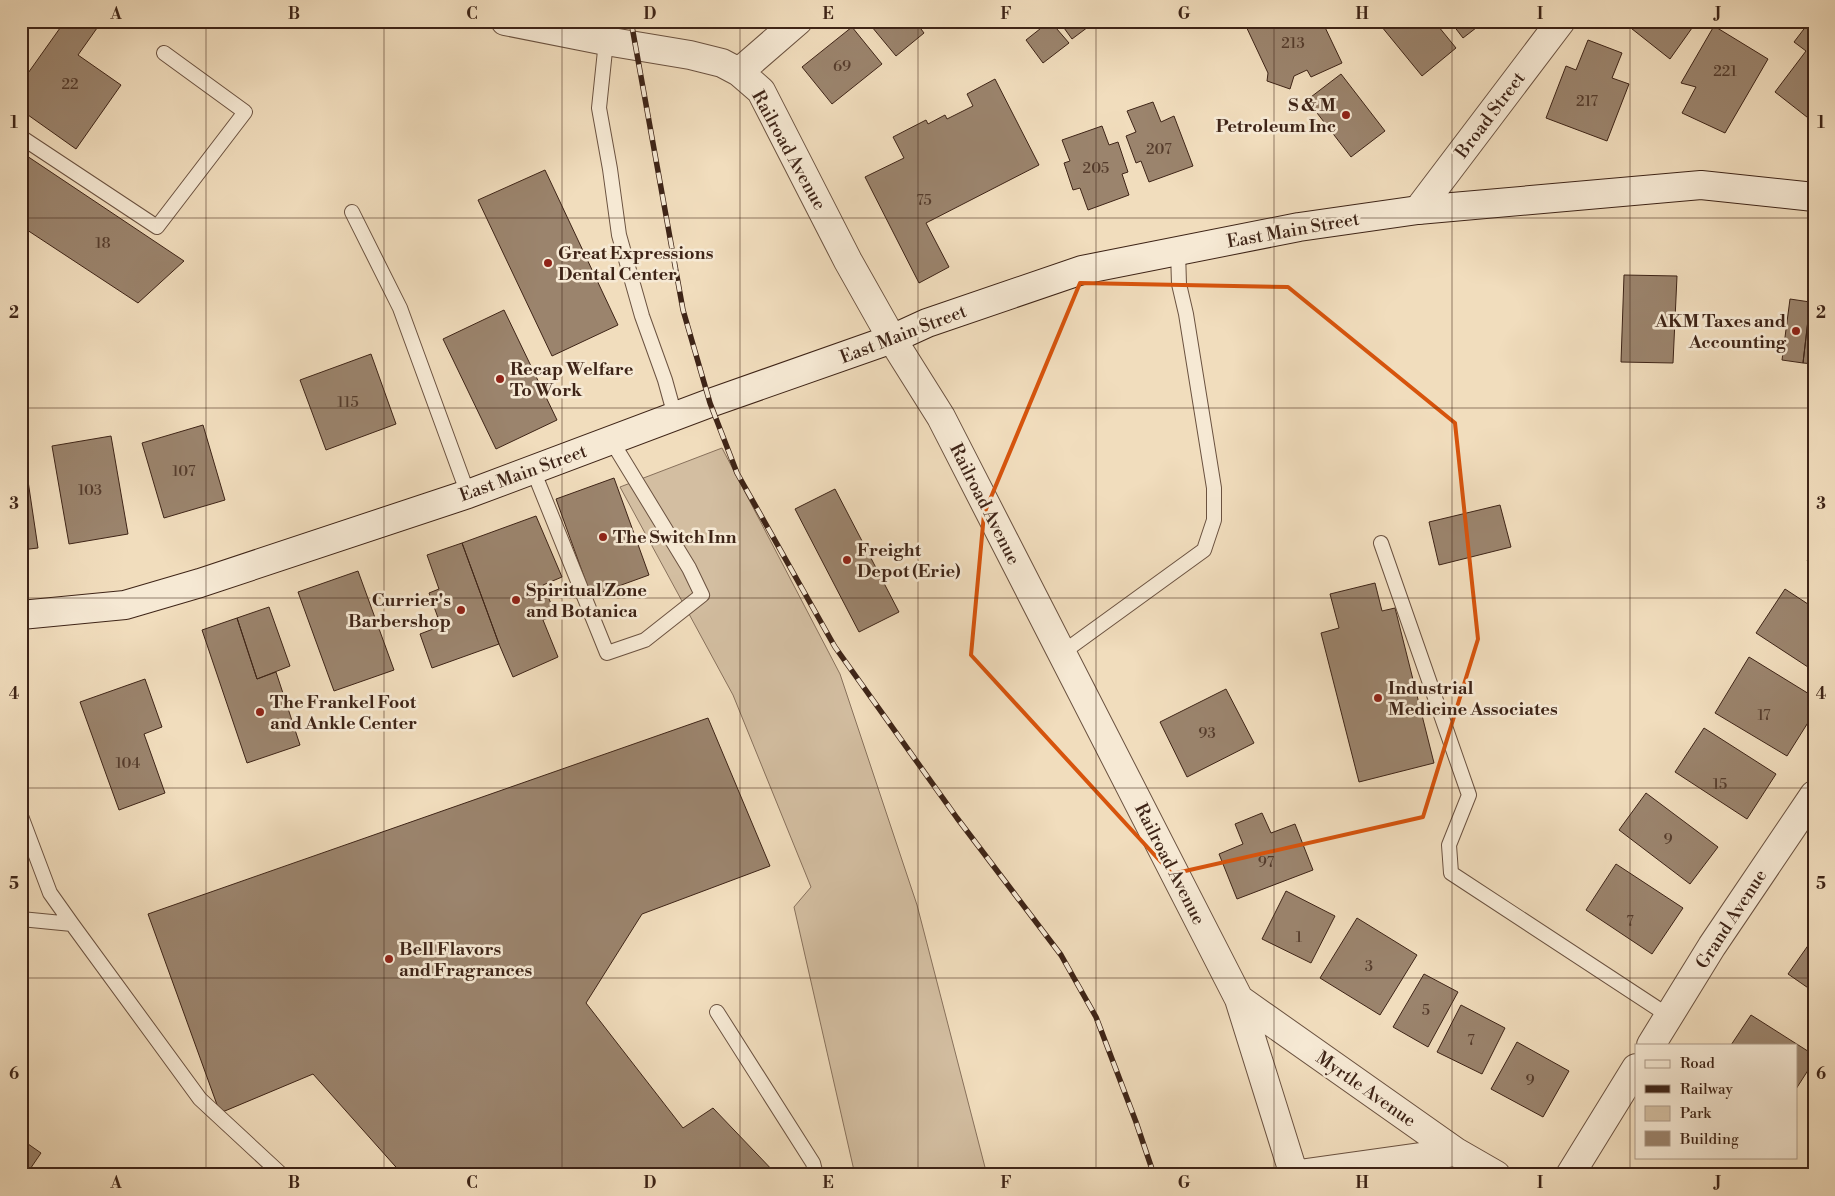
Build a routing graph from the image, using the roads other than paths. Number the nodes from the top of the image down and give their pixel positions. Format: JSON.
{"nodes":[{"id":1,"x":505,"y":21,"type":"edge"},
{"id":2,"x":798,"y":21,"type":"edge"},
{"id":3,"x":1561,"y":21,"type":"edge"},
{"id":4,"x":606,"y":41,"type":"junction"},
{"id":5,"x":164,"y":53,"type":"dead end"},
{"id":6,"x":739,"y":72,"type":"junction"},
{"id":7,"x":21,"y":137,"type":"edge"},
{"id":8,"x":1814,"y":197,"type":"edge"},
{"id":9,"x":1418,"y":210,"type":"junction"},
{"id":10,"x":352,"y":212,"type":"dead end"},
{"id":11,"x":1178,"y":252,"type":"junction"},
{"id":12,"x":892,"y":339,"type":"junction"},
{"id":13,"x":675,"y":416,"type":"junction"},
{"id":14,"x":611,"y":440,"type":"junction"},
{"id":15,"x":533,"y":470,"type":"junction"},
{"id":16,"x":468,"y":494,"type":"junction"},
{"id":17,"x":1381,"y":544,"type":"dead end"},
{"id":18,"x":21,"y":616,"type":"edge"},
{"id":19,"x":1062,"y":653,"type":"junction"},
{"id":20,"x":1814,"y":795,"type":"edge"},
{"id":21,"x":21,"y":816,"type":"edge"},
{"id":22,"x":21,"y":919,"type":"edge"},
{"id":23,"x":72,"y":924,"type":"junction"},
{"id":24,"x":1239,"y":999,"type":"junction"},
{"id":25,"x":717,"y":1012,"type":"dead end"},
{"id":26,"x":1669,"y":1016,"type":"junction"},
{"id":27,"x":1652,"y":1044,"type":"edge"},
{"id":28,"x":1635,"y":1070,"type":"edge"},
{"id":29,"x":1456,"y":1152,"type":"junction"},
{"id":30,"x":282,"y":1175,"type":"edge"},
{"id":31,"x":816,"y":1175,"type":"edge"},
{"id":32,"x":1293,"y":1175,"type":"edge"},
{"id":33,"x":1496,"y":1175,"type":"edge"},
{"id":34,"x":1570,"y":1175,"type":"edge"}],
"edges":[{"from":1,"to":4,"type":"street","name":"Railroad Avenue"},
{"from":2,"to":6,"type":"street"},
{"from":3,"to":9,"type":"street","name":"Broad Street"},
{"from":4,"to":6,"type":"street","name":"Railroad Avenue"},
{"from":4,"to":13,"type":"lane"},
{"from":5,"to":7,"type":"lane"},
{"from":6,"to":12,"type":"street","name":"Railroad Avenue"},
{"from":8,"to":9,"type":"street","name":"East Main Street"},
{"from":9,"to":11,"type":"street","name":"East Main Street"},
{"from":10,"to":16,"type":"lane"},
{"from":11,"to":12,"type":"street","name":"East Main Street"},
{"from":11,"to":19,"type":"lane"},
{"from":12,"to":13,"type":"street","name":"East Main Street"},
{"from":12,"to":19,"type":"street","name":"Railroad Avenue"},
{"from":13,"to":14,"type":"street","name":"East Main Street"},
{"from":14,"to":15,"type":"street","name":"East Main Street"},
{"from":14,"to":15,"type":"lane"},
{"from":15,"to":16,"type":"street","name":"East Main Street"},
{"from":16,"to":18,"type":"street","name":"East Main Street"},
{"from":17,"to":26,"type":"lane"},
{"from":19,"to":24,"type":"street","name":"Railroad Avenue"},
{"from":20,"to":26,"type":"street","name":"Grand Avenue"},
{"from":21,"to":23,"type":"lane"},
{"from":22,"to":23,"type":"lane"},
{"from":23,"to":30,"type":"lane"},
{"from":24,"to":29,"type":"street","name":"Myrtle Avenue"},
{"from":24,"to":32,"type":"street","name":"Railroad Avenue"},
{"from":25,"to":31,"type":"lane"},
{"from":26,"to":27,"type":"street","name":"Grand Avenue"},
{"from":28,"to":34,"type":"street"},
{"from":29,"to":32,"type":"street"},
{"from":29,"to":33,"type":"street","name":"Myrtle Avenue"}]}
